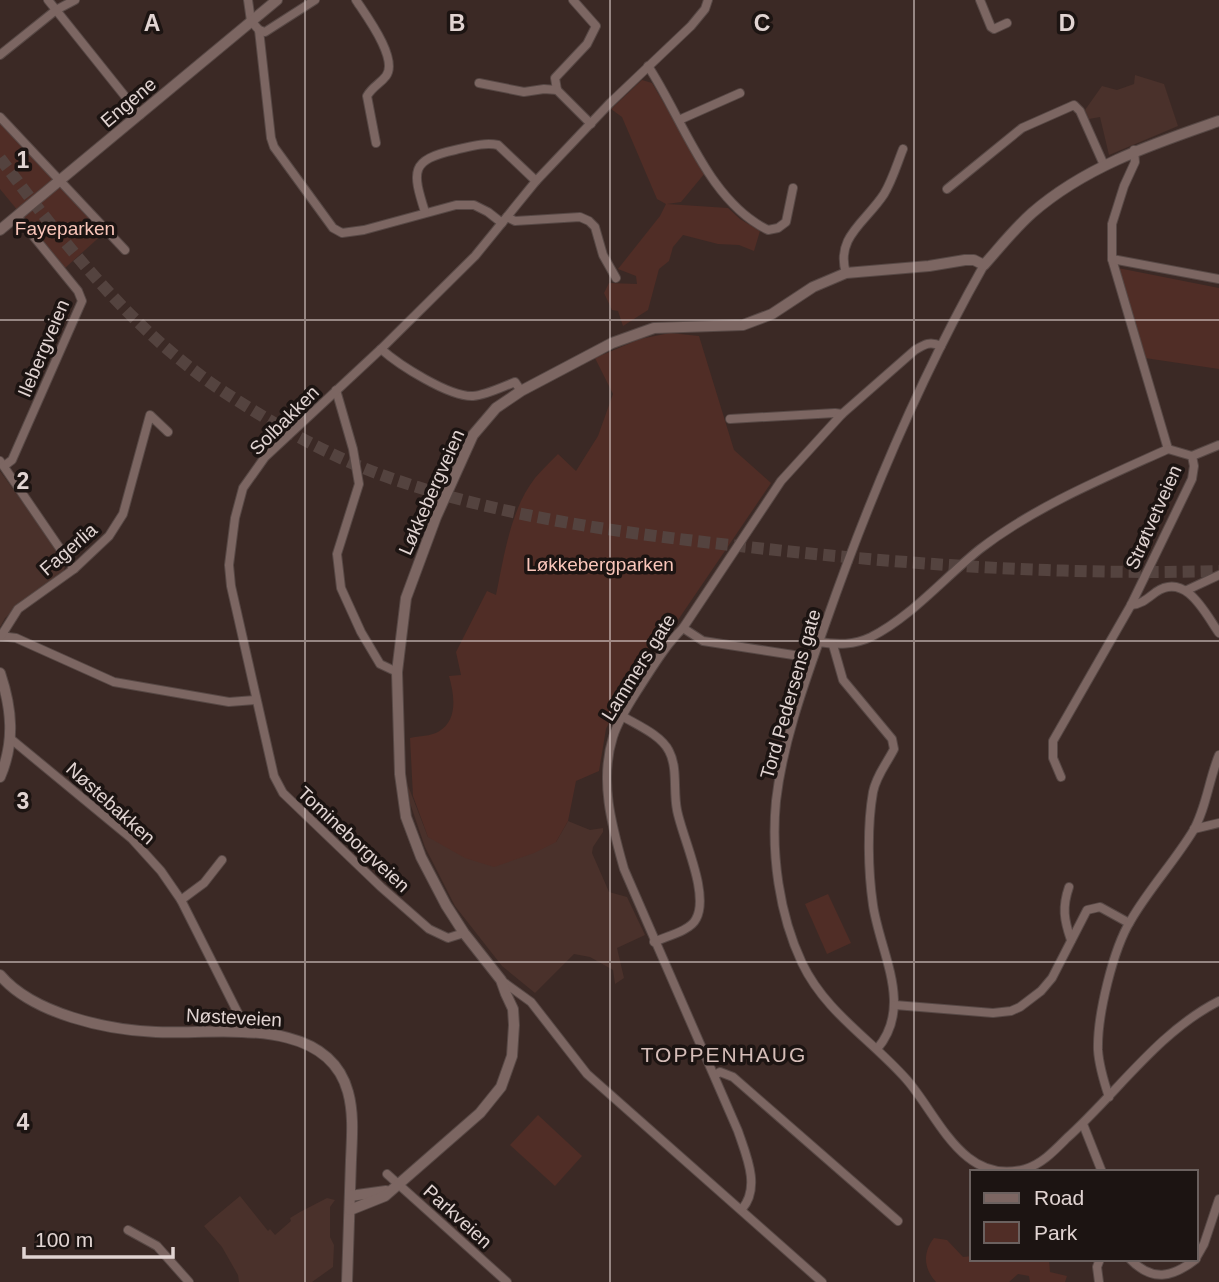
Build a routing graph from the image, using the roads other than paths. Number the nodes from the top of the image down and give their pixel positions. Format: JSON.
{"nodes":[{"id":1,"x":48,"y":0,"type":"edge"},
{"id":2,"x":75,"y":0,"type":"edge"},
{"id":3,"x":248,"y":0,"type":"edge"},
{"id":4,"x":277,"y":0,"type":"edge"},
{"id":5,"x":315,"y":0,"type":"edge"},
{"id":6,"x":356,"y":0,"type":"edge"},
{"id":7,"x":573,"y":0,"type":"edge"},
{"id":8,"x":708,"y":0,"type":"edge"},
{"id":9,"x":980,"y":0,"type":"edge"},
{"id":10,"x":56,"y":10,"type":"junction"},
{"id":11,"x":1007,"y":23,"type":"dead end"},
{"id":12,"x":255,"y":26,"type":"junction"},
{"id":13,"x":0,"y":55,"type":"edge"},
{"id":14,"x":648,"y":66,"type":"junction"},
{"id":15,"x":479,"y":83,"type":"dead end"},
{"id":16,"x":557,"y":90,"type":"junction"},
{"id":17,"x":740,"y":93,"type":"dead end"},
{"id":18,"x":140,"y":115,"type":"junction"},
{"id":19,"x":0,"y":117,"type":"edge"},
{"id":20,"x":679,"y":120,"type":"junction"},
{"id":21,"x":1219,"y":121,"type":"edge"},
{"id":22,"x":591,"y":124,"type":"junction"},
{"id":23,"x":376,"y":143,"type":"dead end"},
{"id":24,"x":903,"y":149,"type":"dead end"},
{"id":25,"x":1134,"y":150,"type":"junction"},
{"id":26,"x":1104,"y":165,"type":"junction"},
{"id":27,"x":60,"y":181,"type":"junction"},
{"id":28,"x":536,"y":181,"type":"junction"},
{"id":29,"x":793,"y":188,"type":"dead end"},
{"id":30,"x":947,"y":189,"type":"dead end"},
{"id":31,"x":425,"y":212,"type":"junction"},
{"id":32,"x":17,"y":216,"type":"junction"},
{"id":33,"x":504,"y":220,"type":"junction"},
{"id":34,"x":0,"y":229,"type":"edge"},
{"id":35,"x":125,"y":250,"type":"dead end"},
{"id":36,"x":1112,"y":259,"type":"junction"},
{"id":37,"x":984,"y":265,"type":"junction"},
{"id":38,"x":846,"y":273,"type":"junction"},
{"id":39,"x":616,"y":278,"type":"dead end"},
{"id":40,"x":1219,"y":278,"type":"edge"},
{"id":41,"x":941,"y":346,"type":"junction"},
{"id":42,"x":381,"y":349,"type":"junction"},
{"id":43,"x":336,"y":390,"type":"junction"},
{"id":44,"x":521,"y":391,"type":"junction"},
{"id":45,"x":842,"y":414,"type":"junction"},
{"id":46,"x":730,"y":419,"type":"dead end"},
{"id":47,"x":168,"y":432,"type":"dead end"},
{"id":48,"x":1219,"y":445,"type":"edge"},
{"id":49,"x":1168,"y":449,"type":"junction"},
{"id":50,"x":1192,"y":456,"type":"junction"},
{"id":51,"x":2,"y":464,"type":"edge"},
{"id":52,"x":74,"y":569,"type":"junction"},
{"id":53,"x":1219,"y":575,"type":"edge"},
{"id":54,"x":1187,"y":590,"type":"junction"},
{"id":55,"x":1131,"y":605,"type":"junction"},
{"id":56,"x":683,"y":628,"type":"junction"},
{"id":57,"x":1219,"y":633,"type":"edge"},
{"id":58,"x":0,"y":636,"type":"edge"},
{"id":59,"x":819,"y":642,"type":"junction"},
{"id":60,"x":833,"y":645,"type":"junction"},
{"id":61,"x":813,"y":658,"type":"junction"},
{"id":62,"x":397,"y":672,"type":"junction"},
{"id":63,"x":0,"y":673,"type":"edge"},
{"id":64,"x":256,"y":700,"type":"junction"},
{"id":65,"x":622,"y":716,"type":"junction"},
{"id":66,"x":11,"y":739,"type":"junction"},
{"id":67,"x":1219,"y":755,"type":"edge"},
{"id":68,"x":1061,"y":777,"type":"dead end"},
{"id":69,"x":0,"y":778,"type":"edge"},
{"id":70,"x":1219,"y":823,"type":"edge"},
{"id":71,"x":1194,"y":829,"type":"junction"},
{"id":72,"x":222,"y":860,"type":"dead end"},
{"id":73,"x":1069,"y":887,"type":"dead end"},
{"id":74,"x":181,"y":900,"type":"junction"},
{"id":75,"x":1129,"y":923,"type":"junction"},
{"id":76,"x":464,"y":933,"type":"junction"},
{"id":77,"x":1071,"y":940,"type":"junction"},
{"id":78,"x":654,"y":942,"type":"junction"},
{"id":79,"x":0,"y":975,"type":"edge"},
{"id":80,"x":501,"y":981,"type":"junction"},
{"id":81,"x":1219,"y":1001,"type":"edge"},
{"id":82,"x":895,"y":1005,"type":"junction"},
{"id":83,"x":248,"y":1033,"type":"junction"},
{"id":84,"x":877,"y":1049,"type":"junction"},
{"id":85,"x":715,"y":1075,"type":"junction"},
{"id":86,"x":1109,"y":1097,"type":"junction"},
{"id":87,"x":1083,"y":1124,"type":"junction"},
{"id":88,"x":998,"y":1170,"type":"edge"},
{"id":89,"x":1015,"y":1170,"type":"edge"},
{"id":90,"x":1101,"y":1170,"type":"edge"},
{"id":91,"x":387,"y":1174,"type":"dead end"},
{"id":92,"x":399,"y":1184,"type":"junction"},
{"id":93,"x":389,"y":1191,"type":"junction"},
{"id":94,"x":350,"y":1195,"type":"junction"},
{"id":95,"x":1219,"y":1199,"type":"edge"},
{"id":96,"x":742,"y":1209,"type":"junction"},
{"id":97,"x":350,"y":1210,"type":"junction"},
{"id":98,"x":898,"y":1221,"type":"dead end"},
{"id":99,"x":128,"y":1230,"type":"dead end"},
{"id":100,"x":1198,"y":1255,"type":"edge"},
{"id":101,"x":1099,"y":1261,"type":"edge"},
{"id":102,"x":1132,"y":1261,"type":"edge"},
{"id":103,"x":1194,"y":1261,"type":"edge"},
{"id":104,"x":189,"y":1282,"type":"edge"},
{"id":105,"x":346,"y":1282,"type":"edge"},
{"id":106,"x":507,"y":1282,"type":"edge"},
{"id":107,"x":822,"y":1282,"type":"edge"},
{"id":108,"x":1099,"y":1282,"type":"edge"}],
"edges":[{"from":1,"to":10,"type":"street"},
{"from":2,"to":10,"type":"street"},
{"from":3,"to":12,"type":"street"},
{"from":4,"to":12,"type":"main road","name":"Engene"},
{"from":5,"to":12,"type":"street"},
{"from":6,"to":23,"type":"street"},
{"from":7,"to":16,"type":"street"},
{"from":8,"to":14,"type":"street","name":"Solbakken"},
{"from":9,"to":11,"type":"street"},
{"from":10,"to":13,"type":"street"},
{"from":10,"to":18,"type":"street"},
{"from":12,"to":18,"type":"main road","name":"Engene"},
{"from":12,"to":31,"type":"street"},
{"from":14,"to":20,"type":"street"},
{"from":14,"to":22,"type":"street","name":"Solbakken"},
{"from":15,"to":16,"type":"street"},
{"from":16,"to":22,"type":"street"},
{"from":17,"to":20,"type":"street"},
{"from":18,"to":27,"type":"main road","name":"Engene"},
{"from":19,"to":27,"type":"street"},
{"from":20,"to":29,"type":"street"},
{"from":21,"to":25,"type":"main road"},
{"from":22,"to":28,"type":"street","name":"Solbakken"},
{"from":24,"to":38,"type":"street"},
{"from":25,"to":26,"type":"main road"},
{"from":25,"to":36,"type":"street","name":"Strøtvetveien"},
{"from":26,"to":30,"type":"street"},
{"from":26,"to":37,"type":"main road"},
{"from":27,"to":32,"type":"main road","name":"Engene"},
{"from":27,"to":35,"type":"street"},
{"from":28,"to":31,"type":"street"},
{"from":28,"to":33,"type":"street","name":"Solbakken"},
{"from":31,"to":33,"type":"street"},
{"from":32,"to":34,"type":"main road","name":"Engene"},
{"from":32,"to":51,"type":"street","name":"Ilebergveien"},
{"from":33,"to":39,"type":"street"},
{"from":33,"to":42,"type":"street","name":"Solbakken"},
{"from":36,"to":40,"type":"street"},
{"from":36,"to":49,"type":"street","name":"Strøtvetveien"},
{"from":37,"to":38,"type":"main road","name":"Løkkebergveien"},
{"from":37,"to":41,"type":"street","name":"Tord Pedersens gate"},
{"from":38,"to":44,"type":"main road","name":"Løkkebergveien"},
{"from":41,"to":45,"type":"street","name":"Lammers gate"},
{"from":41,"to":59,"type":"street","name":"Tord Pedersens gate"},
{"from":42,"to":43,"type":"street","name":"Solbakken"},
{"from":42,"to":44,"type":"street"},
{"from":43,"to":62,"type":"street"},
{"from":43,"to":64,"type":"street","name":"Solbakken"},
{"from":44,"to":62,"type":"main road","name":"Løkkebergveien"},
{"from":45,"to":46,"type":"street"},
{"from":45,"to":56,"type":"street","name":"Lammers gate"},
{"from":47,"to":52,"type":"street","name":"Fagerlia"},
{"from":48,"to":50,"type":"street"},
{"from":49,"to":50,"type":"street","name":"Strøtvetveien"},
{"from":49,"to":60,"type":"street"},
{"from":50,"to":55,"type":"street","name":"Strøtvetveien"},
{"from":51,"to":52,"type":"street"},
{"from":52,"to":58,"type":"street","name":"Fagerlia"},
{"from":53,"to":54,"type":"street"},
{"from":54,"to":55,"type":"street"},
{"from":54,"to":57,"type":"street"},
{"from":55,"to":68,"type":"street","name":"Strøtvetveien"},
{"from":56,"to":61,"type":"street"},
{"from":56,"to":65,"type":"street","name":"Lammers gate"},
{"from":58,"to":64,"type":"street"},
{"from":59,"to":60,"type":"street"},
{"from":59,"to":61,"type":"street","name":"Tord Pedersens gate"},
{"from":60,"to":82,"type":"street"},
{"from":61,"to":84,"type":"street","name":"Tord Pedersens gate"},
{"from":62,"to":76,"type":"main road","name":"Løkkebergveien"},
{"from":63,"to":66,"type":"main road"},
{"from":64,"to":76,"type":"street","name":"Tomineborgveien"},
{"from":65,"to":78,"type":"street","name":"Lammers gate"},
{"from":65,"to":78,"type":"street"},
{"from":66,"to":69,"type":"main road"},
{"from":66,"to":74,"type":"street","name":"Nøstebakken"},
{"from":67,"to":71,"type":"street"},
{"from":70,"to":71,"type":"street"},
{"from":71,"to":75,"type":"street"},
{"from":72,"to":74,"type":"street"},
{"from":73,"to":77,"type":"street"},
{"from":74,"to":83,"type":"street","name":"Nøstebakken"},
{"from":75,"to":77,"type":"street"},
{"from":75,"to":86,"type":"street"},
{"from":76,"to":80,"type":"main road","name":"Løkkebergveien"},
{"from":77,"to":82,"type":"street"},
{"from":78,"to":85,"type":"street","name":"Lammers gate"},
{"from":79,"to":83,"type":"main road","name":"Nøsteveien"},
{"from":80,"to":92,"type":"main road","name":"Løkkebergveien"},
{"from":80,"to":96,"type":"street"},
{"from":81,"to":86,"type":"street","name":"Tord Pedersens gate"},
{"from":82,"to":84,"type":"street"},
{"from":83,"to":94,"type":"main road","name":"Nøsteveien"},
{"from":84,"to":88,"type":"street","name":"Tord Pedersens gate"},
{"from":85,"to":96,"type":"street","name":"Lammers gate"},
{"from":85,"to":98,"type":"street"},
{"from":86,"to":87,"type":"street","name":"Tord Pedersens gate"},
{"from":87,"to":89,"type":"street","name":"Tord Pedersens gate"},
{"from":87,"to":90,"type":"street"},
{"from":91,"to":92,"type":"street","name":"Parkveien"},
{"from":92,"to":93,"type":"main road","name":"Løkkebergveien"},
{"from":92,"to":106,"type":"street","name":"Parkveien"},
{"from":93,"to":94,"type":"main road","name":"Løkkebergveien"},
{"from":93,"to":97,"type":"main road","name":"Løkkebergveien"},
{"from":94,"to":97,"type":"main road","name":"Nøsteveien"},
{"from":95,"to":100,"type":"street"},
{"from":96,"to":107,"type":"street"},
{"from":97,"to":105,"type":"main road","name":"Nøsteveien"},
{"from":99,"to":104,"type":"street"},
{"from":101,"to":108,"type":"street"},
{"from":102,"to":103,"type":"street"}]}
